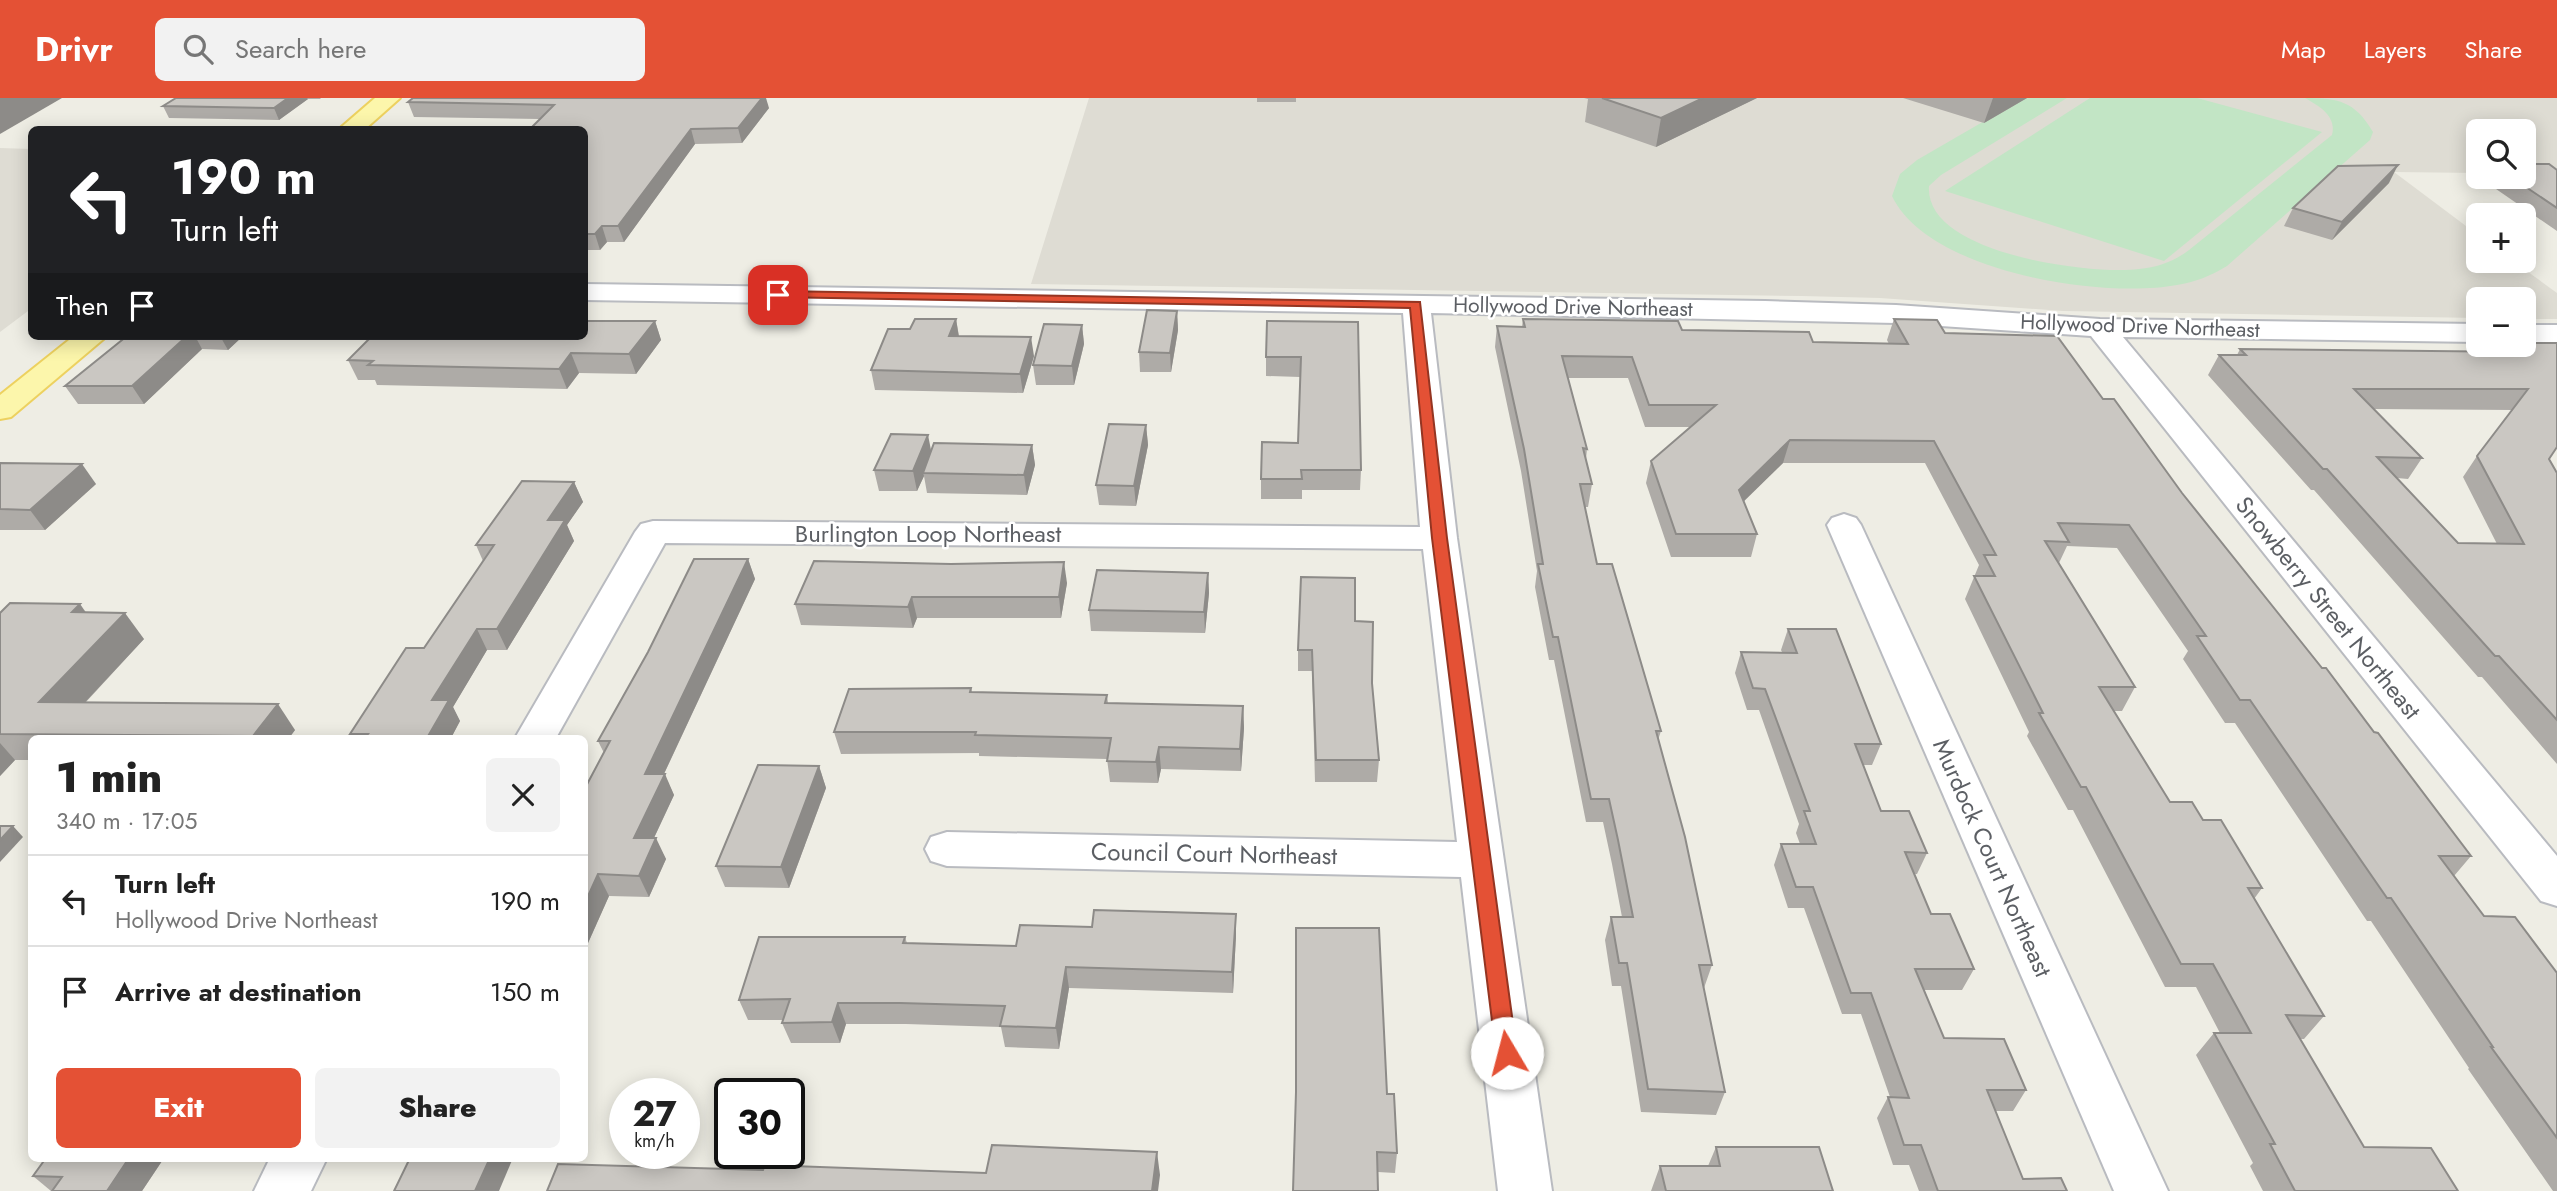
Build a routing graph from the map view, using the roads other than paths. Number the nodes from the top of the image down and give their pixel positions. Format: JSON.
{"nodes":[{"id":1,"x":389,"y":98,"type":"edge"},
{"id":2,"x":354,"y":126,"type":"edge"},
{"id":3,"x":588,"y":292,"type":"edge"},
{"id":4,"x":1416,"y":305,"type":"junction"},
{"id":5,"x":2100,"y":328,"type":"junction"},
{"id":6,"x":2466,"y":334,"type":"edge"},
{"id":7,"x":2536,"y":334,"type":"edge"},
{"id":8,"x":2557,"y":334,"type":"edge"},
{"id":9,"x":87,"y":340,"type":"edge"},
{"id":10,"x":0,"y":410,"type":"edge"},
{"id":11,"x":1844,"y":525,"type":"dead end"},
{"id":12,"x":1440,"y":538,"type":"junction"},
{"id":13,"x":538,"y":735,"type":"edge"},
{"id":14,"x":947,"y":849,"type":"dead end"},
{"id":15,"x":1481,"y":860,"type":"junction"},
{"id":16,"x":2557,"y":888,"type":"edge"},
{"id":17,"x":298,"y":1162,"type":"edge"},
{"id":18,"x":281,"y":1191,"type":"edge"},
{"id":19,"x":1525,"y":1191,"type":"edge"},
{"id":20,"x":2141,"y":1191,"type":"edge"}],
"edges":[{"from":1,"to":2,"type":"main road"},
{"from":3,"to":4,"type":"street","name":"Hollywood Drive Northeast"},
{"from":4,"to":5,"type":"street","name":"Hollywood Drive Northeast"},
{"from":4,"to":12,"type":"street"},
{"from":5,"to":6,"type":"street","name":"Hollywood Drive Northeast"},
{"from":5,"to":16,"type":"street","name":"Snowberry Street Northeast"},
{"from":7,"to":8,"type":"street"},
{"from":9,"to":10,"type":"main road"},
{"from":11,"to":20,"type":"street","name":"Murdock Court Northeast"},
{"from":12,"to":13,"type":"street","name":"Burlington Loop Northeast"},
{"from":12,"to":15,"type":"street"},
{"from":14,"to":15,"type":"street","name":"Council Court Northeast"},
{"from":15,"to":19,"type":"street"},
{"from":17,"to":18,"type":"street"}]}
